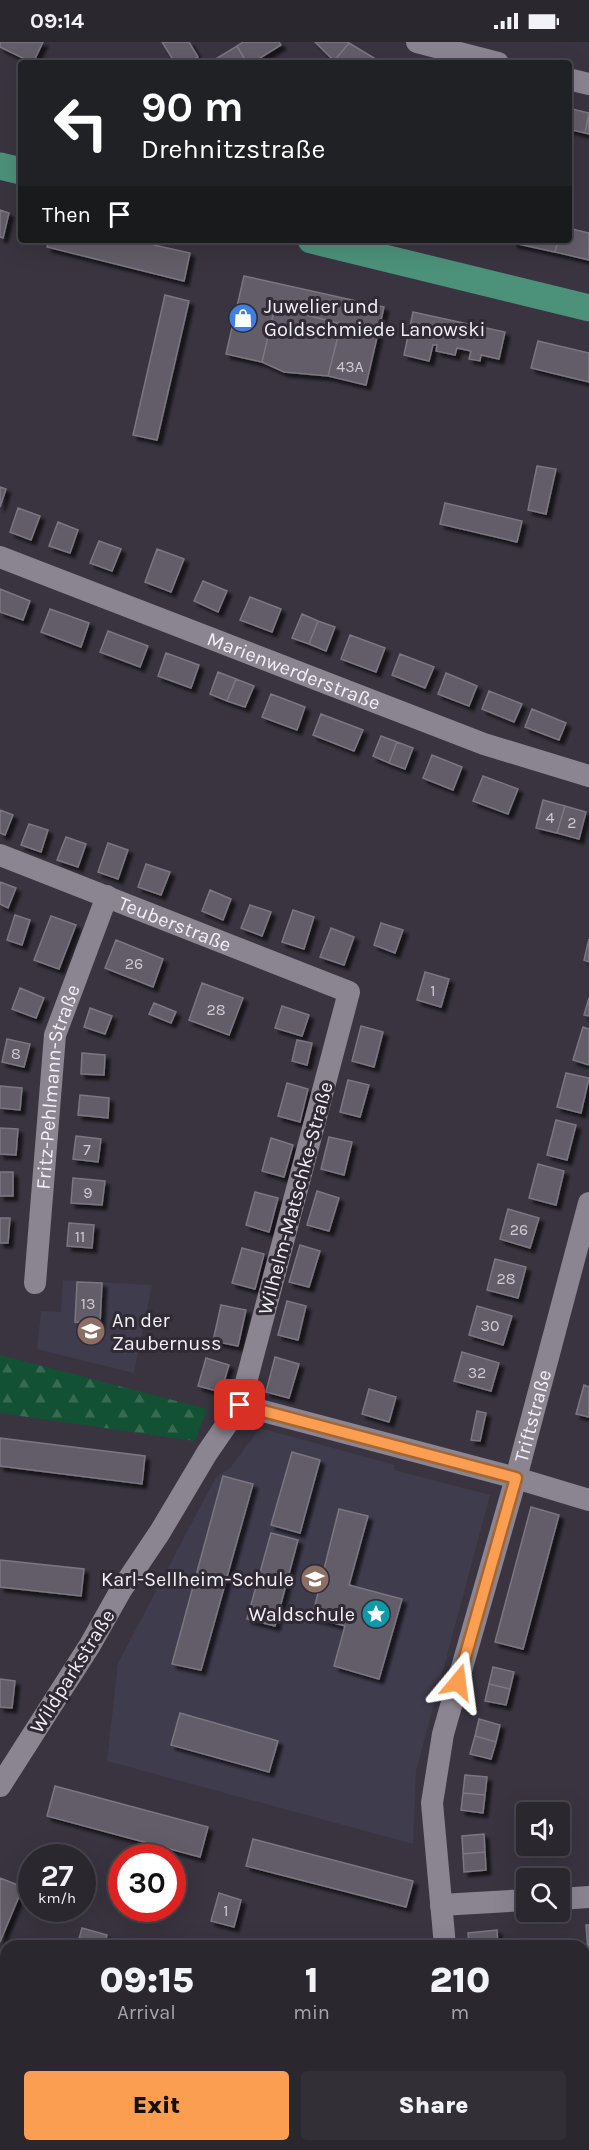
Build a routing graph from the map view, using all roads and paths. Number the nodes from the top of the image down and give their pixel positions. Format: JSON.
{"nodes":[{"id":1,"x":417,"y":42,"type":"edge"},
{"id":2,"x":446,"y":46,"type":"edge"},
{"id":3,"x":489,"y":60,"type":"edge"},
{"id":4,"x":572,"y":80,"type":"edge"},
{"id":5,"x":589,"y":84,"type":"edge"},
{"id":6,"x":0,"y":166,"type":"edge"},
{"id":7,"x":18,"y":170,"type":"edge"},
{"id":8,"x":323,"y":243,"type":"edge"},
{"id":9,"x":589,"y":308,"type":"edge"},
{"id":10,"x":0,"y":557,"type":"edge"},
{"id":11,"x":589,"y":776,"type":"edge"},
{"id":12,"x":0,"y":855,"type":"edge"},
{"id":13,"x":107,"y":896,"type":"junction"},
{"id":14,"x":349,"y":992,"type":"joint"},
{"id":15,"x":589,"y":1203,"type":"edge"},
{"id":16,"x":35,"y":1283,"type":"dead end"},
{"id":17,"x":240,"y":1405,"type":"junction"},
{"id":18,"x":516,"y":1478,"type":"junction"},
{"id":19,"x":589,"y":1500,"type":"edge"},
{"id":20,"x":0,"y":1786,"type":"edge"},
{"id":21,"x":589,"y":1897,"type":"edge"},
{"id":22,"x":570,"y":1898,"type":"edge"},
{"id":23,"x":516,"y":1901,"type":"edge"},
{"id":24,"x":441,"y":1905,"type":"junction"},
{"id":25,"x":445,"y":1940,"type":"edge"}],
"edges":[{"from":1,"to":2,"type":"street"},
{"from":2,"to":3,"type":"street"},
{"from":4,"to":5,"type":"street"},
{"from":6,"to":7,"type":"main road"},
{"from":8,"to":9,"type":"main road"},
{"from":10,"to":11,"type":"street","name":"Marienwerderstraße"},
{"from":12,"to":13,"type":"street","name":"Teuberstraße"},
{"from":13,"to":14,"type":"street","name":"Teuberstraße"},
{"from":13,"to":16,"type":"street","name":"Fritz-Pehlmann-Straße"},
{"from":14,"to":17,"type":"street","name":"Wilhelm-Matschke-Straße"},
{"from":15,"to":18,"type":"street","name":"Triftstraße"},
{"from":17,"to":18,"type":"street"},
{"from":17,"to":20,"type":"street","name":"Wildparkstraße"},
{"from":18,"to":19,"type":"street"},
{"from":18,"to":24,"type":"street","name":"Triftstraße"},
{"from":21,"to":22,"type":"street"},
{"from":23,"to":24,"type":"street"},
{"from":24,"to":25,"type":"street","name":"Triftstraße"}]}
